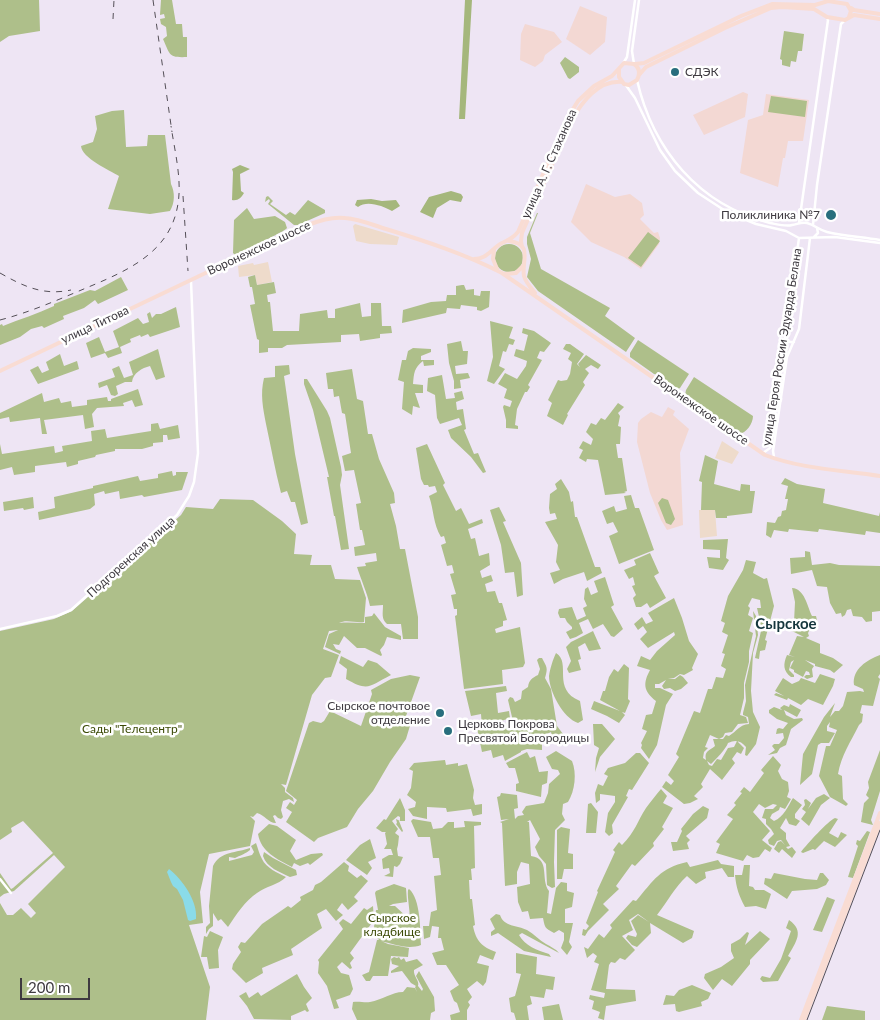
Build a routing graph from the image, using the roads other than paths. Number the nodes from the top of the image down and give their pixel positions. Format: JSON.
{"nodes":[{"id":1,"x":637,"y":0,"type":"edge"},
{"id":2,"x":827,"y":2,"type":"edge"},
{"id":3,"x":847,"y":4,"type":"edge"},
{"id":4,"x":823,"y":13,"type":"junction"},
{"id":5,"x":880,"y":14,"type":"edge"},
{"id":6,"x":827,"y":17,"type":"junction"},
{"id":7,"x":847,"y":18,"type":"junction"},
{"id":8,"x":880,"y":19,"type":"edge"},
{"id":9,"x":624,"y":63,"type":"junction"},
{"id":10,"x":634,"y":64,"type":"junction"},
{"id":11,"x":619,"y":69,"type":"junction"},
{"id":12,"x":639,"y":75,"type":"junction"},
{"id":13,"x":637,"y":80,"type":"junction"},
{"id":14,"x":623,"y":83,"type":"junction"},
{"id":15,"x":799,"y":222,"type":"junction"},
{"id":16,"x":792,"y":225,"type":"junction"},
{"id":17,"x":813,"y":225,"type":"junction"},
{"id":18,"x":817,"y":228,"type":"junction"},
{"id":19,"x":793,"y":235,"type":"junction"},
{"id":20,"x":799,"y":238,"type":"junction"},
{"id":21,"x":812,"y":238,"type":"junction"},
{"id":22,"x":505,"y":242,"type":"junction"},
{"id":23,"x":880,"y":242,"type":"edge"},
{"id":24,"x":522,"y":247,"type":"junction"},
{"id":25,"x":494,"y":250,"type":"junction"},
{"id":26,"x":470,"y":258,"type":"junction"},
{"id":27,"x":524,"y":265,"type":"junction"},
{"id":28,"x":502,"y":273,"type":"junction"},
{"id":29,"x":191,"y":280,"type":"junction"},
{"id":30,"x":540,"y":298,"type":"junction"},
{"id":31,"x":785,"y":338,"type":"junction"},
{"id":32,"x":795,"y":342,"type":"junction"},
{"id":33,"x":0,"y":371,"type":"edge"},
{"id":34,"x":762,"y":453,"type":"junction"},
{"id":35,"x":774,"y":459,"type":"junction"},
{"id":36,"x":880,"y":476,"type":"edge"},
{"id":37,"x":0,"y":629,"type":"edge"},
{"id":38,"x":880,"y":813,"type":"edge"},
{"id":39,"x":880,"y":824,"type":"edge"},
{"id":40,"x":0,"y":879,"type":"edge"},
{"id":41,"x":11,"y":893,"type":"dead end"},
{"id":42,"x":802,"y":1020,"type":"edge"}],
"edges":[{"from":1,"to":9,"type":"street"},
{"from":1,"to":10,"type":"street"},
{"from":2,"to":3,"type":"main road"},
{"from":2,"to":4,"type":"main road"},
{"from":2,"to":10,"type":"main road"},
{"from":3,"to":5,"type":"main road"},
{"from":3,"to":7,"type":"main road"},
{"from":4,"to":6,"type":"main road"},
{"from":4,"to":12,"type":"main road"},
{"from":6,"to":7,"type":"main road"},
{"from":6,"to":15,"type":"street"},
{"from":7,"to":8,"type":"main road"},
{"from":7,"to":17,"type":"street"},
{"from":9,"to":10,"type":"main road"},
{"from":9,"to":11,"type":"main road"},
{"from":10,"to":12,"type":"main road"},
{"from":11,"to":14,"type":"main road"},
{"from":11,"to":22,"type":"main road","name":"улица А. Г. Стаханова"},
{"from":12,"to":13,"type":"main road"},
{"from":13,"to":14,"type":"main road"},
{"from":13,"to":16,"type":"street"},
{"from":14,"to":19,"type":"street"},
{"from":14,"to":24,"type":"main road","name":"улица А. Г. Стаханова"},
{"from":15,"to":16,"type":"street"},
{"from":15,"to":17,"type":"street"},
{"from":16,"to":19,"type":"street"},
{"from":17,"to":18,"type":"street"},
{"from":18,"to":21,"type":"street","name":"улица Героя России Эдуарда Белана"},
{"from":18,"to":23,"type":"street"},
{"from":19,"to":20,"type":"street"},
{"from":20,"to":21,"type":"street"},
{"from":20,"to":31,"type":"street","name":"улица Героя России Эдуарда Белана"},
{"from":21,"to":23,"type":"street"},
{"from":21,"to":32,"type":"street","name":"улица Героя России Эдуарда Белана"},
{"from":22,"to":24,"type":"main road"},
{"from":22,"to":25,"type":"main road"},
{"from":24,"to":27,"type":"main road","name":"Воронежское шоссе"},
{"from":25,"to":26,"type":"main road"},
{"from":25,"to":28,"type":"main road"},
{"from":26,"to":28,"type":"main road","name":"Воронежское шоссе"},
{"from":26,"to":29,"type":"main road","name":"Воронежское шоссе"},
{"from":27,"to":28,"type":"main road"},
{"from":27,"to":30,"type":"main road","name":"Воронежское шоссе"},
{"from":28,"to":30,"type":"main road","name":"Воронежское шоссе"},
{"from":29,"to":33,"type":"main road","name":"улица Титова"},
{"from":29,"to":37,"type":"street","name":"Подгоренская улица"},
{"from":30,"to":34,"type":"main road","name":"Воронежское шоссе"},
{"from":31,"to":32,"type":"street"},
{"from":31,"to":34,"type":"street","name":"улица Героя России Эдуарда Белана"},
{"from":32,"to":35,"type":"street","name":"улица Героя России Эдуарда Белана"},
{"from":34,"to":35,"type":"main road","name":"Воронежское шоссе"},
{"from":35,"to":36,"type":"main road","name":"Воронежское шоссе"},
{"from":38,"to":42,"type":"main road"},
{"from":39,"to":42,"type":"main road"},
{"from":40,"to":41,"type":"street"}]}
